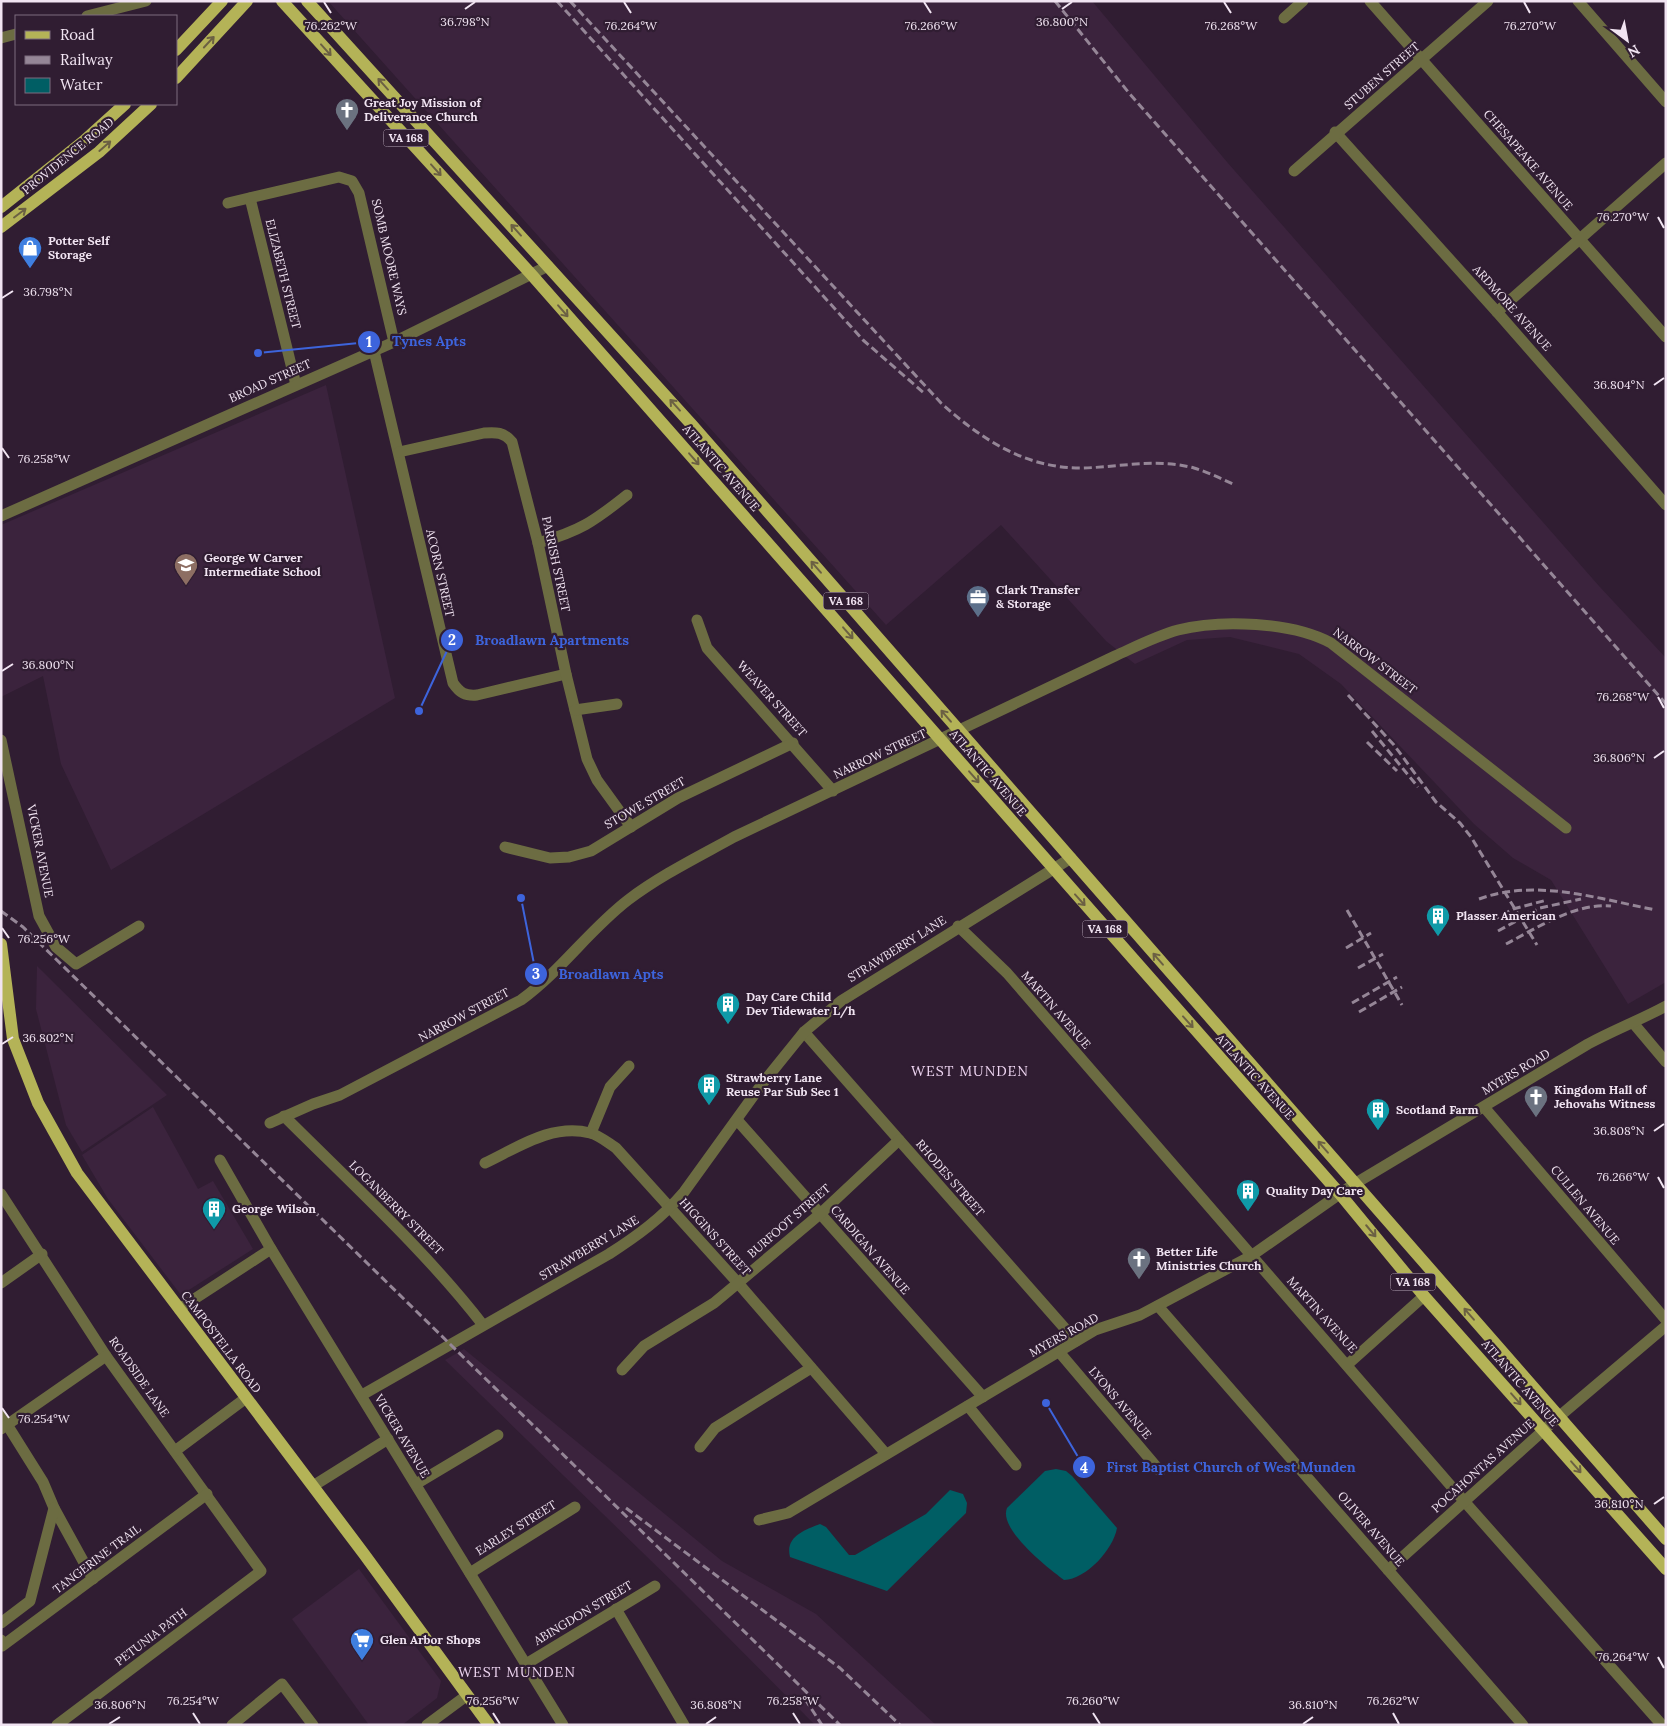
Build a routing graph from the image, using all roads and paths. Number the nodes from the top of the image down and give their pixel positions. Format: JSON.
{"nodes":[{"id":1,"x":146,"y":1,"type":"edge"},
{"id":2,"x":222,"y":1,"type":"edge"},
{"id":3,"x":247,"y":1,"type":"edge"},
{"id":4,"x":282,"y":1,"type":"edge"},
{"id":5,"x":307,"y":1,"type":"edge"},
{"id":6,"x":1303,"y":1,"type":"edge"},
{"id":7,"x":1370,"y":1,"type":"edge"},
{"id":8,"x":1488,"y":1,"type":"edge"},
{"id":9,"x":1578,"y":1,"type":"edge"},
{"id":10,"x":91,"y":15,"type":"edge"},
{"id":11,"x":1284,"y":18,"type":"dead end"},
{"id":12,"x":15,"y":34,"type":"edge"},
{"id":13,"x":1,"y":38,"type":"edge"},
{"id":14,"x":178,"y":48,"type":"edge"},
{"id":15,"x":1421,"y":60,"type":"junction"},
{"id":16,"x":178,"y":76,"type":"edge"},
{"id":17,"x":1666,"y":102,"type":"edge"},
{"id":18,"x":124,"y":105,"type":"edge"},
{"id":19,"x":150,"y":105,"type":"edge"},
{"id":20,"x":1336,"y":133,"type":"junction"},
{"id":21,"x":84,"y":141,"type":"junction"},
{"id":22,"x":1666,"y":163,"type":"edge"},
{"id":23,"x":1294,"y":171,"type":"dead end"},
{"id":24,"x":250,"y":198,"type":"junction"},
{"id":25,"x":40,"y":199,"type":"junction"},
{"id":26,"x":228,"y":203,"type":"dead end"},
{"id":27,"x":1,"y":207,"type":"edge"},
{"id":28,"x":1,"y":228,"type":"edge"},
{"id":29,"x":1580,"y":240,"type":"junction"},
{"id":30,"x":548,"y":266,"type":"junction"},
{"id":31,"x":531,"y":274,"type":"junction"},
{"id":32,"x":1498,"y":312,"type":"junction"},
{"id":33,"x":1666,"y":337,"type":"edge"},
{"id":34,"x":394,"y":342,"type":"junction"},
{"id":35,"x":374,"y":351,"type":"junction"},
{"id":36,"x":296,"y":385,"type":"junction"},
{"id":37,"x":399,"y":452,"type":"junction"},
{"id":38,"x":626,"y":495,"type":"dead end"},
{"id":39,"x":1666,"y":505,"type":"edge"},
{"id":40,"x":1,"y":516,"type":"edge"},
{"id":41,"x":538,"y":543,"type":"junction"},
{"id":42,"x":698,"y":620,"type":"dead end"},
{"id":43,"x":566,"y":674,"type":"junction"},
{"id":44,"x":616,"y":704,"type":"dead end"},
{"id":45,"x":575,"y":710,"type":"junction"},
{"id":46,"x":960,"y":732,"type":"junction"},
{"id":47,"x":1,"y":740,"type":"edge"},
{"id":48,"x":942,"y":740,"type":"junction"},
{"id":49,"x":793,"y":743,"type":"junction"},
{"id":50,"x":833,"y":791,"type":"junction"},
{"id":51,"x":631,"y":827,"type":"junction"},
{"id":52,"x":1566,"y":828,"type":"dead end"},
{"id":53,"x":505,"y":846,"type":"dead end"},
{"id":54,"x":1070,"y":858,"type":"junction"},
{"id":55,"x":1052,"y":869,"type":"junction"},
{"id":56,"x":139,"y":926,"type":"dead end"},
{"id":57,"x":958,"y":926,"type":"junction"},
{"id":58,"x":1,"y":945,"type":"edge"},
{"id":59,"x":1666,"y":1006,"type":"edge"},
{"id":60,"x":1634,"y":1024,"type":"junction"},
{"id":61,"x":804,"y":1032,"type":"junction"},
{"id":62,"x":1666,"y":1062,"type":"edge"},
{"id":63,"x":629,"y":1066,"type":"dead end"},
{"id":64,"x":1484,"y":1107,"type":"junction"},
{"id":65,"x":284,"y":1116,"type":"junction"},
{"id":66,"x":737,"y":1120,"type":"junction"},
{"id":67,"x":270,"y":1123,"type":"dead end"},
{"id":68,"x":591,"y":1133,"type":"junction"},
{"id":69,"x":899,"y":1140,"type":"junction"},
{"id":70,"x":220,"y":1160,"type":"dead end"},
{"id":71,"x":485,"y":1163,"type":"dead end"},
{"id":72,"x":1355,"y":1184,"type":"junction"},
{"id":73,"x":1,"y":1194,"type":"edge"},
{"id":74,"x":1340,"y":1194,"type":"junction"},
{"id":75,"x":671,"y":1208,"type":"junction"},
{"id":76,"x":820,"y":1214,"type":"junction"},
{"id":77,"x":271,"y":1249,"type":"junction"},
{"id":78,"x":42,"y":1254,"type":"junction"},
{"id":79,"x":1251,"y":1256,"type":"junction"},
{"id":80,"x":1,"y":1283,"type":"edge"},
{"id":81,"x":738,"y":1283,"type":"junction"},
{"id":82,"x":1424,"y":1296,"type":"junction"},
{"id":83,"x":1158,"y":1306,"type":"junction"},
{"id":84,"x":179,"y":1309,"type":"junction"},
{"id":85,"x":1666,"y":1320,"type":"edge"},
{"id":86,"x":483,"y":1325,"type":"junction"},
{"id":87,"x":1666,"y":1326,"type":"edge"},
{"id":88,"x":1076,"y":1341,"type":"junction"},
{"id":89,"x":1060,"y":1353,"type":"junction"},
{"id":90,"x":106,"y":1356,"type":"junction"},
{"id":91,"x":1347,"y":1365,"type":"junction"},
{"id":92,"x":811,"y":1368,"type":"junction"},
{"id":93,"x":622,"y":1370,"type":"dead end"},
{"id":94,"x":362,"y":1395,"type":"junction"},
{"id":95,"x":983,"y":1397,"type":"junction"},
{"id":96,"x":246,"y":1398,"type":"junction"},
{"id":97,"x":968,"y":1406,"type":"junction"},
{"id":98,"x":1559,"y":1417,"type":"junction"},
{"id":99,"x":3,"y":1423,"type":"edge"},
{"id":100,"x":1544,"y":1430,"type":"junction"},
{"id":101,"x":498,"y":1435,"type":"dead end"},
{"id":102,"x":388,"y":1439,"type":"junction"},
{"id":103,"x":700,"y":1447,"type":"dead end"},
{"id":104,"x":175,"y":1451,"type":"junction"},
{"id":105,"x":886,"y":1454,"type":"junction"},
{"id":106,"x":1016,"y":1465,"type":"dead end"},
{"id":107,"x":1160,"y":1471,"type":"dead end"},
{"id":108,"x":416,"y":1484,"type":"junction"},
{"id":109,"x":313,"y":1486,"type":"junction"},
{"id":110,"x":207,"y":1494,"type":"junction"},
{"id":111,"x":1464,"y":1501,"type":"junction"},
{"id":112,"x":575,"y":1507,"type":"dead end"},
{"id":113,"x":54,"y":1508,"type":"junction"},
{"id":114,"x":759,"y":1520,"type":"dead end"},
{"id":115,"x":1666,"y":1539,"type":"edge"},
{"id":116,"x":1666,"y":1569,"type":"edge"},
{"id":117,"x":1388,"y":1570,"type":"junction"},
{"id":118,"x":261,"y":1571,"type":"joint"},
{"id":119,"x":470,"y":1573,"type":"junction"},
{"id":120,"x":93,"y":1579,"type":"junction"},
{"id":121,"x":655,"y":1586,"type":"dead end"},
{"id":122,"x":616,"y":1609,"type":"junction"},
{"id":123,"x":1,"y":1622,"type":"edge"},
{"id":124,"x":2,"y":1643,"type":"edge"},
{"id":125,"x":526,"y":1664,"type":"junction"},
{"id":126,"x":466,"y":1696,"type":"junction"},
{"id":127,"x":57,"y":1725,"type":"edge"},
{"id":128,"x":232,"y":1725,"type":"edge"},
{"id":129,"x":312,"y":1725,"type":"edge"},
{"id":130,"x":428,"y":1725,"type":"edge"},
{"id":131,"x":489,"y":1725,"type":"edge"},
{"id":132,"x":563,"y":1725,"type":"edge"},
{"id":133,"x":684,"y":1725,"type":"edge"},
{"id":134,"x":1523,"y":1725,"type":"edge"},
{"id":135,"x":1662,"y":1725,"type":"edge"}],
"edges":[{"from":1,"to":10,"type":"street"},
{"from":2,"to":14,"type":"main road"},
{"from":16,"to":3,"type":"main road","one_way":true},
{"from":4,"to":31,"type":"main road","name":"ATLANTIC AVENUE","number":"VA 168","one_way":true},
{"from":30,"to":5,"type":"main road","name":"ATLANTIC AVENUE","number":"VA 168","one_way":true},
{"from":6,"to":11,"type":"street"},
{"from":7,"to":15,"type":"street","name":"CHESAPEAKE AVENUE"},
{"from":8,"to":15,"type":"street","name":"STUBEN STREET"},
{"from":9,"to":17,"type":"street"},
{"from":12,"to":13,"type":"street"},
{"from":15,"to":20,"type":"street","name":"STUBEN STREET"},
{"from":15,"to":29,"type":"street","name":"CHESAPEAKE AVENUE"},
{"from":18,"to":21,"type":"main road","name":"PROVIDENCE ROAD"},
{"from":25,"to":19,"type":"main road","name":"PROVIDENCE ROAD","one_way":true},
{"from":20,"to":23,"type":"street","name":"STUBEN STREET"},
{"from":20,"to":32,"type":"street","name":"ARDMORE AVENUE"},
{"from":21,"to":25,"type":"main road"},
{"from":21,"to":27,"type":"main road","name":"PROVIDENCE ROAD"},
{"from":22,"to":29,"type":"street"},
{"from":24,"to":26,"type":"street"},
{"from":24,"to":34,"type":"street","name":"SOMB MOORE WAYS"},
{"from":24,"to":36,"type":"street","name":"ELIZABETH STREET"},
{"from":28,"to":25,"type":"main road","name":"PROVIDENCE ROAD","one_way":true},
{"from":29,"to":32,"type":"street"},
{"from":29,"to":33,"type":"street","name":"CHESAPEAKE AVENUE"},
{"from":30,"to":31,"type":"street","name":"BROAD STREET"},
{"from":46,"to":30,"type":"main road","name":"ATLANTIC AVENUE","number":"VA 168","one_way":true},
{"from":31,"to":34,"type":"street","name":"BROAD STREET"},
{"from":31,"to":48,"type":"main road","name":"ATLANTIC AVENUE","number":"VA 168","one_way":true},
{"from":32,"to":39,"type":"street","name":"ARDMORE AVENUE"},
{"from":34,"to":35,"type":"street","name":"BROAD STREET"},
{"from":35,"to":36,"type":"street","name":"BROAD STREET"},
{"from":35,"to":37,"type":"street","name":"ACORN STREET"},
{"from":36,"to":40,"type":"street","name":"BROAD STREET"},
{"from":37,"to":41,"type":"street","name":"PARRISH STREET"},
{"from":37,"to":43,"type":"street","name":"ACORN STREET"},
{"from":38,"to":41,"type":"street"},
{"from":41,"to":43,"type":"street","name":"PARRISH STREET"},
{"from":42,"to":49,"type":"street","name":"WEAVER STREET"},
{"from":43,"to":45,"type":"street","name":"PARRISH STREET"},
{"from":44,"to":45,"type":"street"},
{"from":45,"to":51,"type":"street","name":"PARRISH STREET"},
{"from":46,"to":48,"type":"street","name":"NARROW STREET"},
{"from":46,"to":52,"type":"street","name":"NARROW STREET"},
{"from":46,"to":54,"type":"main road","name":"ATLANTIC AVENUE","number":"VA 168"},
{"from":47,"to":56,"type":"street","name":"VICKER AVENUE"},
{"from":48,"to":50,"type":"street","name":"NARROW STREET"},
{"from":48,"to":55,"type":"main road","name":"ATLANTIC AVENUE","number":"VA 168","one_way":true},
{"from":49,"to":50,"type":"street","name":"WEAVER STREET"},
{"from":49,"to":51,"type":"street","name":"STOWE STREET"},
{"from":50,"to":65,"type":"street","name":"NARROW STREET"},
{"from":51,"to":53,"type":"street","name":"STOWE STREET"},
{"from":54,"to":55,"type":"street","name":"STRAWBERRY LANE"},
{"from":72,"to":54,"type":"main road","name":"ATLANTIC AVENUE","number":"VA 168","one_way":true},
{"from":55,"to":57,"type":"street","name":"STRAWBERRY LANE"},
{"from":55,"to":74,"type":"main road","name":"ATLANTIC AVENUE","number":"VA 168","one_way":true},
{"from":57,"to":61,"type":"street","name":"STRAWBERRY LANE"},
{"from":57,"to":79,"type":"street","name":"MARTIN AVENUE"},
{"from":58,"to":84,"type":"main road","name":"CAMPOSTELLA ROAD"},
{"from":59,"to":60,"type":"street","name":"MYERS ROAD"},
{"from":60,"to":62,"type":"street"},
{"from":60,"to":64,"type":"street","name":"MYERS ROAD"},
{"from":61,"to":66,"type":"street","name":"STRAWBERRY LANE"},
{"from":61,"to":69,"type":"street","name":"RHODES STREET"},
{"from":63,"to":68,"type":"street"},
{"from":64,"to":72,"type":"street","name":"MYERS ROAD"},
{"from":64,"to":85,"type":"street","name":"CULLEN AVENUE"},
{"from":65,"to":67,"type":"street","name":"NARROW STREET"},
{"from":65,"to":86,"type":"street","name":"LOGANBERRY STREET"},
{"from":66,"to":75,"type":"street","name":"STRAWBERRY LANE"},
{"from":66,"to":76,"type":"street","name":"CARDIGAN AVENUE"},
{"from":68,"to":71,"type":"street"},
{"from":68,"to":75,"type":"street","name":"HIGGINS STREET"},
{"from":69,"to":76,"type":"street","name":"BURFOOT STREET"},
{"from":69,"to":88,"type":"street","name":"RHODES STREET"},
{"from":70,"to":77,"type":"street","name":"VICKER AVENUE"},
{"from":72,"to":74,"type":"street","name":"MYERS ROAD"},
{"from":98,"to":72,"type":"main road","name":"ATLANTIC AVENUE","number":"VA 168","one_way":true},
{"from":73,"to":78,"type":"street","name":"ROADSIDE LANE"},
{"from":74,"to":79,"type":"street","name":"MYERS ROAD"},
{"from":74,"to":82,"type":"main road","name":"ATLANTIC AVENUE","number":"VA 168","one_way":true},
{"from":75,"to":81,"type":"street","name":"HIGGINS STREET"},
{"from":75,"to":86,"type":"street","name":"STRAWBERRY LANE"},
{"from":76,"to":81,"type":"street","name":"BURFOOT STREET"},
{"from":76,"to":95,"type":"street","name":"CARDIGAN AVENUE"},
{"from":77,"to":84,"type":"street"},
{"from":77,"to":94,"type":"street","name":"VICKER AVENUE"},
{"from":78,"to":80,"type":"street"},
{"from":78,"to":90,"type":"street","name":"ROADSIDE LANE"},
{"from":79,"to":83,"type":"street","name":"MYERS ROAD"},
{"from":79,"to":91,"type":"street","name":"MARTIN AVENUE"},
{"from":81,"to":92,"type":"street","name":"HIGGINS STREET"},
{"from":81,"to":93,"type":"street","name":"BURFOOT STREET"},
{"from":82,"to":91,"type":"street"},
{"from":82,"to":100,"type":"main road","name":"ATLANTIC AVENUE","number":"VA 168","one_way":true},
{"from":83,"to":88,"type":"street","name":"MYERS ROAD"},
{"from":83,"to":117,"type":"street","name":"OLIVER AVENUE"},
{"from":84,"to":96,"type":"main road","name":"CAMPOSTELLA ROAD"},
{"from":86,"to":94,"type":"street","name":"STRAWBERRY LANE"},
{"from":87,"to":98,"type":"street","name":"POCAHONTAS AVENUE"},
{"from":88,"to":89,"type":"street","name":"MYERS ROAD"},
{"from":89,"to":95,"type":"street","name":"MYERS ROAD"},
{"from":89,"to":107,"type":"street","name":"LYONS AVENUE"},
{"from":90,"to":99,"type":"street"},
{"from":90,"to":104,"type":"street","name":"ROADSIDE LANE"},
{"from":91,"to":111,"type":"street","name":"MARTIN AVENUE"},
{"from":92,"to":103,"type":"street"},
{"from":92,"to":105,"type":"street","name":"HIGGINS STREET"},
{"from":94,"to":102,"type":"street","name":"VICKER AVENUE"},
{"from":95,"to":97,"type":"street","name":"MYERS ROAD"},
{"from":96,"to":104,"type":"street"},
{"from":96,"to":109,"type":"main road","name":"CAMPOSTELLA ROAD"},
{"from":97,"to":105,"type":"street","name":"MYERS ROAD"},
{"from":97,"to":106,"type":"street"},
{"from":98,"to":100,"type":"street","name":"POCAHONTAS AVENUE"},
{"from":98,"to":115,"type":"main road","name":"ATLANTIC AVENUE","number":"VA 168"},
{"from":99,"to":113,"type":"street"},
{"from":100,"to":111,"type":"street","name":"POCAHONTAS AVENUE"},
{"from":100,"to":116,"type":"main road","name":"ATLANTIC AVENUE","number":"VA 168","one_way":true},
{"from":101,"to":108,"type":"street"},
{"from":102,"to":108,"type":"street","name":"VICKER AVENUE"},
{"from":102,"to":109,"type":"street"},
{"from":104,"to":110,"type":"street","name":"ROADSIDE LANE"},
{"from":105,"to":114,"type":"street","name":"MYERS ROAD"},
{"from":108,"to":119,"type":"street","name":"VICKER AVENUE"},
{"from":109,"to":126,"type":"main road","name":"CAMPOSTELLA ROAD"},
{"from":110,"to":118,"type":"street","name":"ROADSIDE LANE"},
{"from":110,"to":120,"type":"street","name":"TANGERINE TRAIL"},
{"from":111,"to":117,"type":"street","name":"POCAHONTAS AVENUE"},
{"from":111,"to":135,"type":"street","name":"MARTIN AVENUE"},
{"from":112,"to":119,"type":"street","name":"EARLEY STREET"},
{"from":113,"to":120,"type":"street"},
{"from":113,"to":123,"type":"street"},
{"from":117,"to":134,"type":"street","name":"OLIVER AVENUE"},
{"from":118,"to":127,"type":"street","name":"PETUNIA PATH"},
{"from":119,"to":125,"type":"street","name":"VICKER AVENUE"},
{"from":120,"to":124,"type":"street","name":"TANGERINE TRAIL"},
{"from":121,"to":122,"type":"street","name":"ABINGDON STREET"},
{"from":122,"to":125,"type":"street","name":"ABINGDON STREET"},
{"from":122,"to":133,"type":"street"},
{"from":125,"to":132,"type":"street","name":"VICKER AVENUE"},
{"from":126,"to":130,"type":"street"},
{"from":126,"to":131,"type":"main road","name":"CAMPOSTELLA ROAD"},
{"from":128,"to":129,"type":"street"}]}
